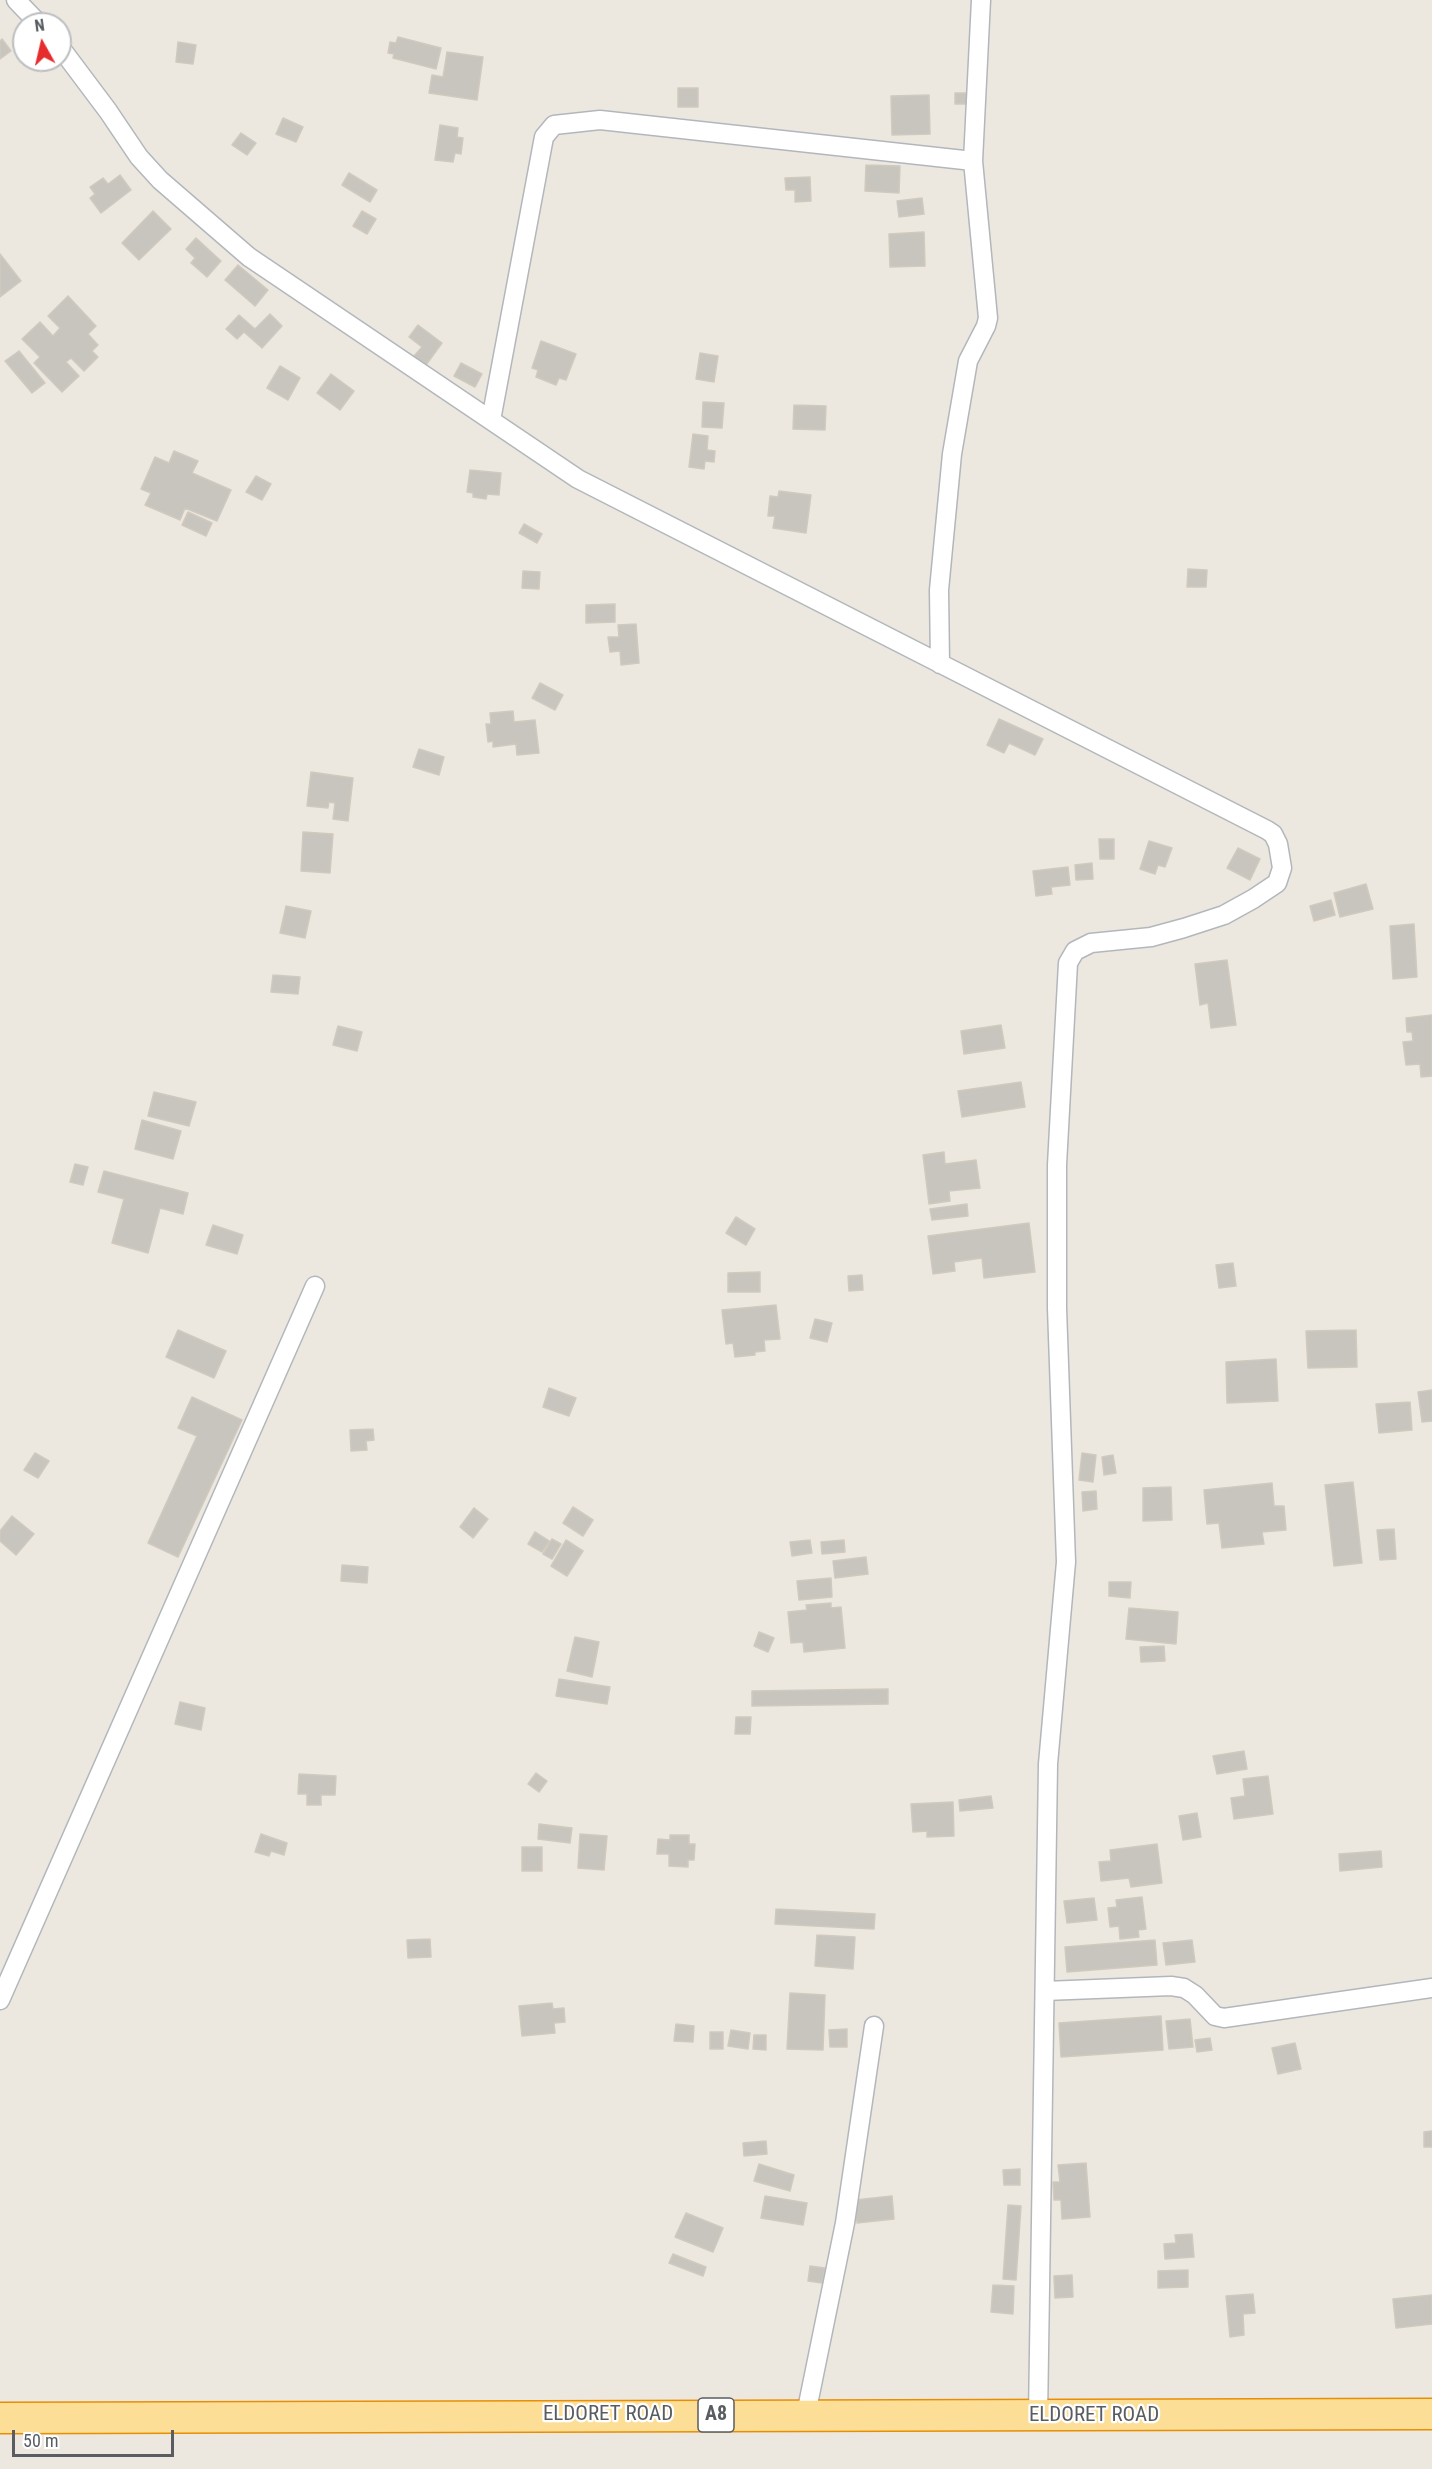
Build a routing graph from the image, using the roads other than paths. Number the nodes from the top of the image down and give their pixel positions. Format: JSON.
{"nodes":[{"id":1,"x":16,"y":0,"type":"edge"},
{"id":2,"x":981,"y":0,"type":"edge"},
{"id":3,"x":28,"y":12,"type":"edge"},
{"id":4,"x":72,"y":63,"type":"edge"},
{"id":5,"x":973,"y":161,"type":"junction"},
{"id":6,"x":491,"y":420,"type":"junction"},
{"id":7,"x":940,"y":664,"type":"junction"},
{"id":8,"x":315,"y":1286,"type":"dead end"},
{"id":9,"x":1432,"y":1988,"type":"edge"},
{"id":10,"x":1045,"y":1991,"type":"junction"},
{"id":11,"x":0,"y":2000,"type":"edge"},
{"id":12,"x":874,"y":2026,"type":"dead end"},
{"id":13,"x":806,"y":2414,"type":"junction"},
{"id":14,"x":1432,"y":2414,"type":"edge"},
{"id":15,"x":1038,"y":2417,"type":"junction"},
{"id":16,"x":0,"y":2418,"type":"edge"}],
"edges":[{"from":1,"to":3,"type":"street"},
{"from":2,"to":5,"type":"street"},
{"from":4,"to":6,"type":"street"},
{"from":5,"to":6,"type":"street"},
{"from":5,"to":7,"type":"street"},
{"from":6,"to":7,"type":"street"},
{"from":7,"to":10,"type":"street"},
{"from":8,"to":11,"type":"street"},
{"from":9,"to":10,"type":"street"},
{"from":10,"to":15,"type":"street"},
{"from":12,"to":13,"type":"street"},
{"from":13,"to":15,"type":"highway","name":"ELDORET ROAD","number":"A8"},
{"from":13,"to":16,"type":"highway","name":"ELDORET ROAD","number":"A8"},
{"from":14,"to":15,"type":"highway","name":"ELDORET ROAD","number":"A8"}]}
